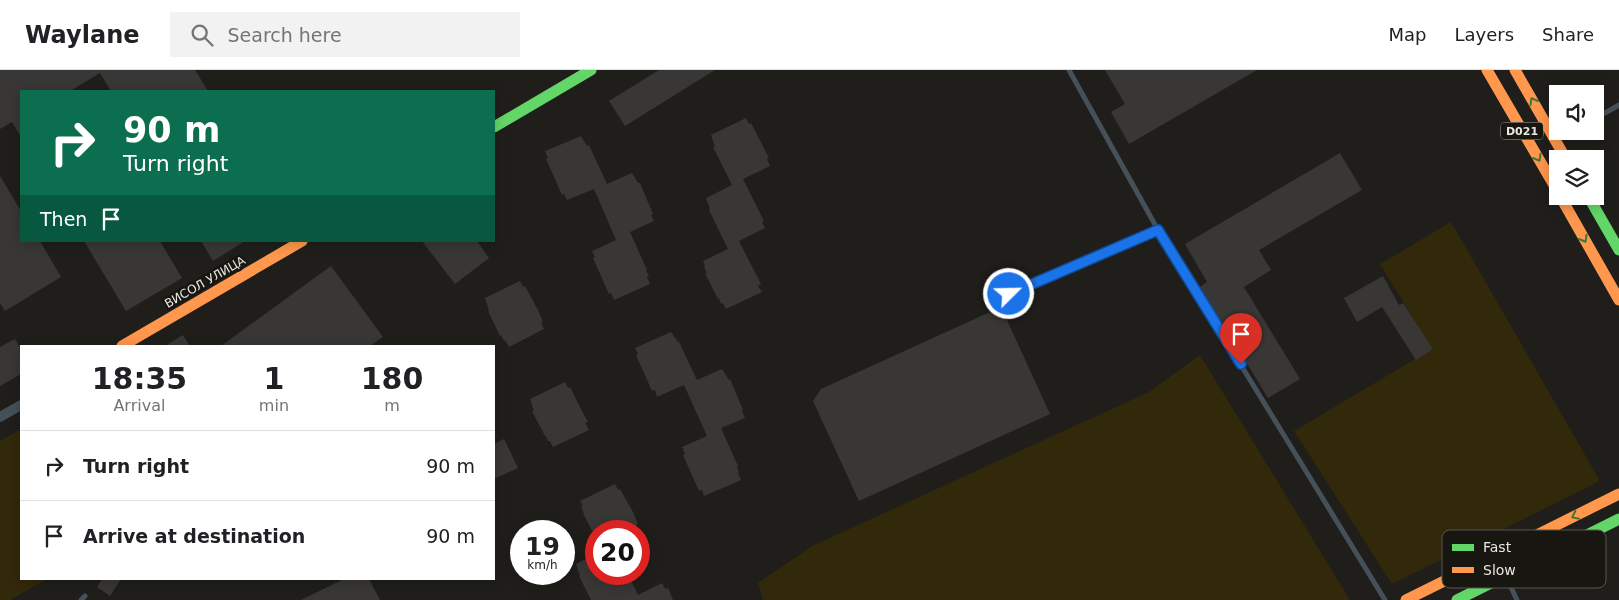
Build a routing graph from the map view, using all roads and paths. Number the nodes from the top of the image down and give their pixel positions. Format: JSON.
{"nodes":[{"id":1,"x":591,"y":70,"type":"edge"},
{"id":2,"x":1069,"y":70,"type":"edge"},
{"id":3,"x":1487,"y":70,"type":"edge"},
{"id":4,"x":1515,"y":70,"type":"edge"},
{"id":5,"x":1619,"y":105,"type":"edge"},
{"id":6,"x":1606,"y":113,"type":"dead end"},
{"id":7,"x":495,"y":126,"type":"edge"},
{"id":8,"x":1561,"y":150,"type":"edge"},
{"id":9,"x":1549,"y":177,"type":"edge"},
{"id":10,"x":1565,"y":205,"type":"edge"},
{"id":11,"x":1593,"y":205,"type":"edge"},
{"id":12,"x":1158,"y":230,"type":"junction"},
{"id":13,"x":300,"y":242,"type":"edge"},
{"id":14,"x":1619,"y":250,"type":"edge"},
{"id":15,"x":1009,"y":294,"type":"dead end"},
{"id":16,"x":1619,"y":300,"type":"edge"},
{"id":17,"x":124,"y":345,"type":"edge"},
{"id":18,"x":20,"y":406,"type":"edge"},
{"id":19,"x":0,"y":418,"type":"edge"},
{"id":20,"x":1619,"y":494,"type":"edge"},
{"id":21,"x":1619,"y":519,"type":"edge"},
{"id":22,"x":1547,"y":530,"type":"edge"},
{"id":23,"x":1597,"y":530,"type":"edge"},
{"id":24,"x":1442,"y":582,"type":"edge"},
{"id":25,"x":1482,"y":588,"type":"edge"},
{"id":26,"x":1512,"y":588,"type":"edge"},
{"id":27,"x":1385,"y":600,"type":"edge"},
{"id":28,"x":1406,"y":600,"type":"edge"},
{"id":29,"x":1457,"y":600,"type":"edge"},
{"id":30,"x":1517,"y":600,"type":"edge"}],
"edges":[{"from":1,"to":7,"type":"main road"},
{"from":2,"to":12,"type":"lane"},
{"from":3,"to":9,"type":"main road","number":"D021","one_way":true},
{"from":8,"to":4,"type":"main road","number":"D021","one_way":true},
{"from":5,"to":6,"type":"lane"},
{"from":10,"to":16,"type":"main road","one_way":true},
{"from":11,"to":14,"type":"main road"},
{"from":12,"to":15,"type":"lane"},
{"from":12,"to":27,"type":"lane"},
{"from":13,"to":17,"type":"main road","name":"ВИСОЛ УЛИЦА"},
{"from":18,"to":19,"type":"street"},
{"from":20,"to":22,"type":"main road","one_way":true},
{"from":21,"to":23,"type":"main road"},
{"from":24,"to":28,"type":"main road","one_way":true},
{"from":25,"to":29,"type":"main road"},
{"from":26,"to":30,"type":"lane"}]}
